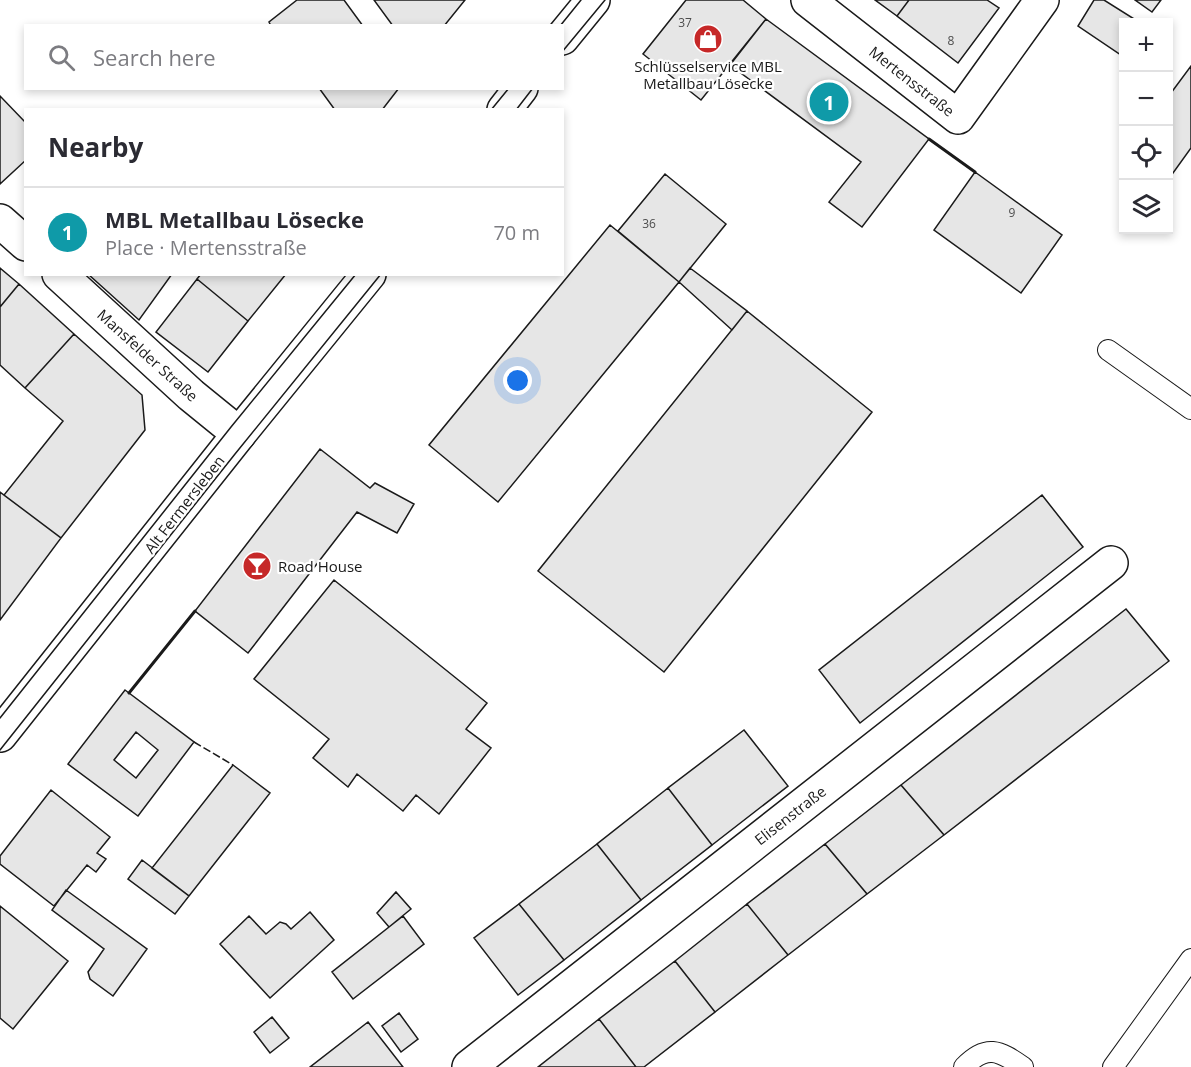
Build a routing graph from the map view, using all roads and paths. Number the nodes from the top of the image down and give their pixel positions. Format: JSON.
{"nodes":[{"id":1,"x":593,"y":0,"type":"edge"},
{"id":2,"x":808,"y":0,"type":"edge"},
{"id":3,"x":1042,"y":0,"type":"edge"},
{"id":4,"x":564,"y":36,"type":"edge"},
{"id":5,"x":519,"y":90,"type":"edge"},
{"id":6,"x":506,"y":108,"type":"edge"},
{"id":7,"x":0,"y":221,"type":"edge"},
{"id":8,"x":24,"y":242,"type":"edge"},
{"id":9,"x":61,"y":276,"type":"edge"},
{"id":10,"x":367,"y":276,"type":"edge"},
{"id":11,"x":1108,"y":350,"type":"dead end"},
{"id":12,"x":1191,"y":409,"type":"edge"},
{"id":13,"x":239,"y":434,"type":"junction"},
{"id":14,"x":1111,"y":563,"type":"dead end"},
{"id":15,"x":0,"y":735,"type":"edge"},
{"id":16,"x":1191,"y":959,"type":"edge"},
{"id":17,"x":469,"y":1067,"type":"edge"},
{"id":18,"x":964,"y":1067,"type":"edge"},
{"id":19,"x":1023,"y":1067,"type":"edge"},
{"id":20,"x":1113,"y":1067,"type":"edge"}],
"edges":[{"from":1,"to":4,"type":"street"},
{"from":2,"to":3,"type":"street","name":"Mertensstraße"},
{"from":5,"to":6,"type":"street"},
{"from":7,"to":8,"type":"street"},
{"from":9,"to":13,"type":"street","name":"Mansfelder Straße"},
{"from":10,"to":13,"type":"street","name":"Alt Fermersleben"},
{"from":11,"to":12,"type":"lane"},
{"from":13,"to":15,"type":"street","name":"Alt Fermersleben"},
{"from":14,"to":17,"type":"street","name":"Elisenstraße"},
{"from":16,"to":20,"type":"lane"},
{"from":18,"to":19,"type":"lane"}]}
